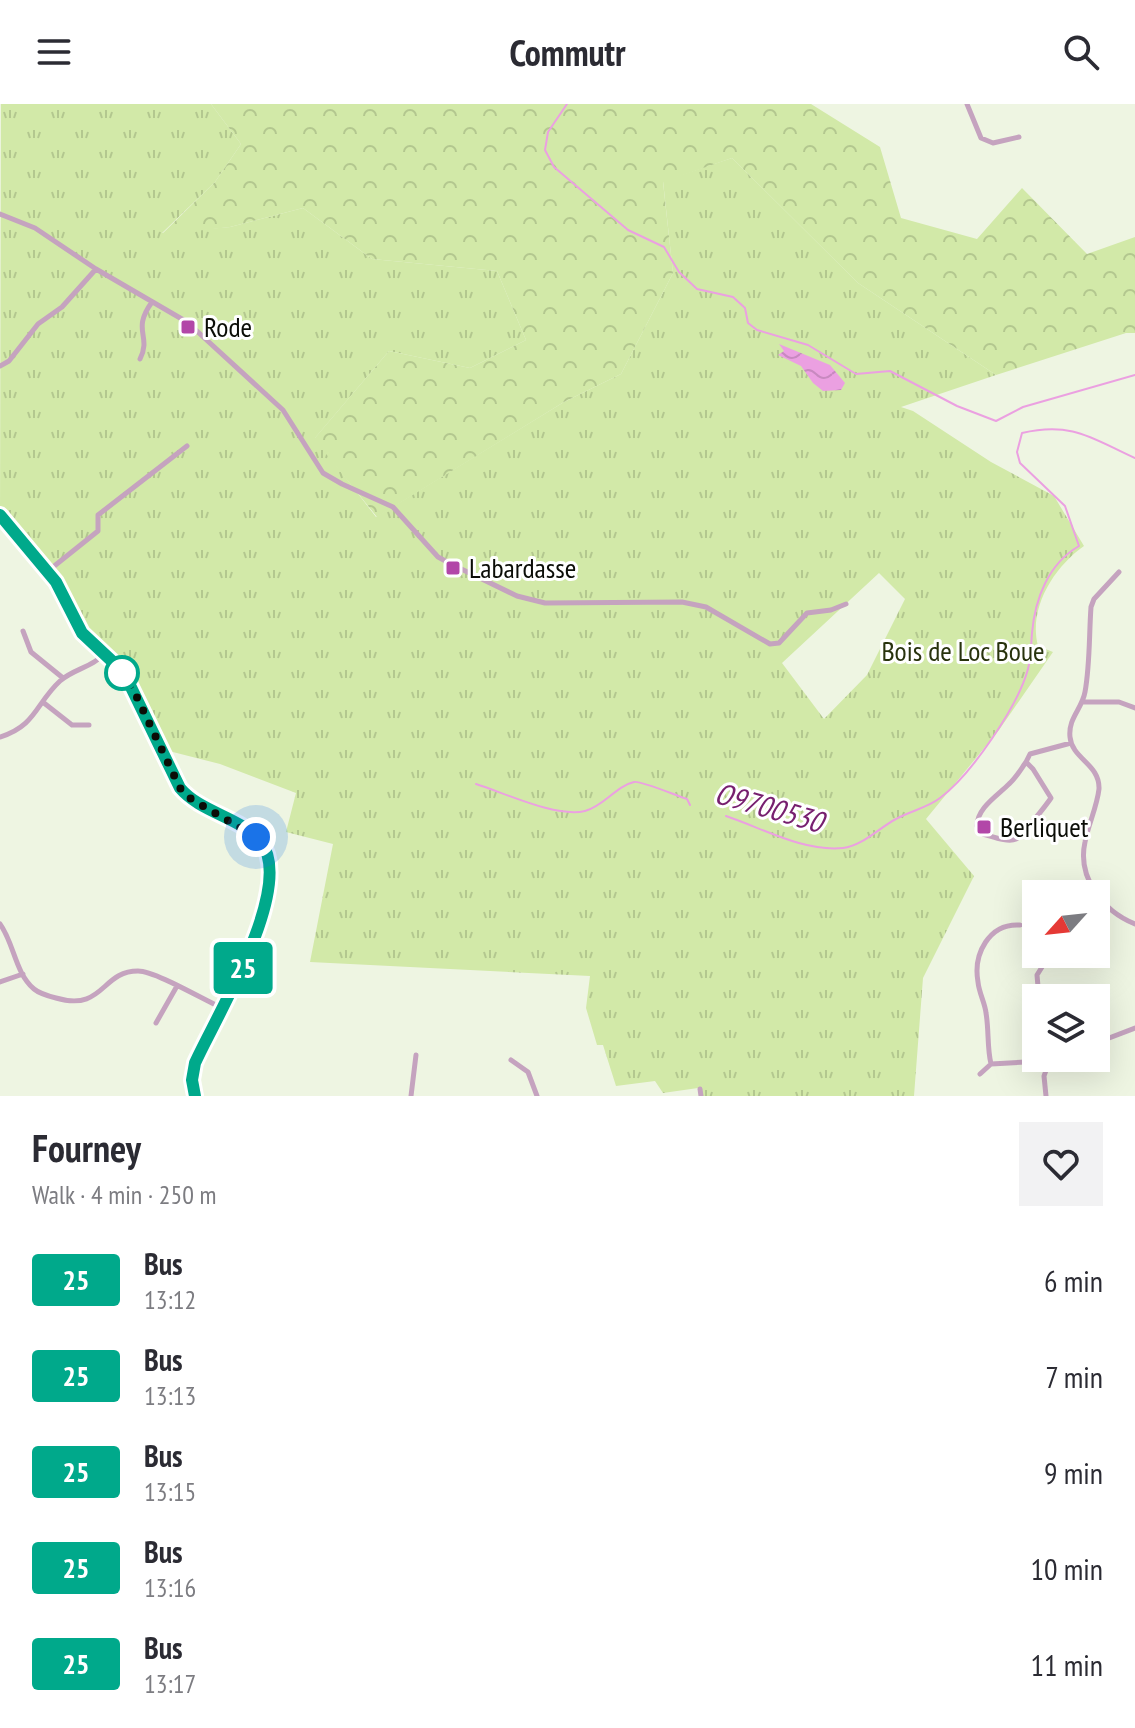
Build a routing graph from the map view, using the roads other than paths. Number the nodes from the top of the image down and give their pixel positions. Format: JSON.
{"nodes":[{"id":1,"x":967,"y":104,"type":"edge"},
{"id":2,"x":1019,"y":137,"type":"dead end"},
{"id":3,"x":0,"y":214,"type":"edge"},
{"id":4,"x":96,"y":269,"type":"junction"},
{"id":5,"x":152,"y":302,"type":"junction"},
{"id":6,"x":140,"y":359,"type":"dead end"},
{"id":7,"x":0,"y":366,"type":"edge"},
{"id":8,"x":182,"y":447,"type":"dead end"},
{"id":9,"x":0,"y":515,"type":"edge"},
{"id":10,"x":48,"y":571,"type":"junction"},
{"id":11,"x":1119,"y":572,"type":"dead end"},
{"id":12,"x":846,"y":604,"type":"dead end"},
{"id":13,"x":23,"y":631,"type":"dead end"},
{"id":14,"x":104,"y":654,"type":"junction"},
{"id":15,"x":63,"y":678,"type":"junction"},
{"id":16,"x":1083,"y":702,"type":"junction"},
{"id":17,"x":44,"y":703,"type":"junction"},
{"id":18,"x":1135,"y":708,"type":"edge"},
{"id":19,"x":89,"y":725,"type":"dead end"},
{"id":20,"x":0,"y":737,"type":"edge"},
{"id":21,"x":1071,"y":743,"type":"junction"},
{"id":22,"x":1026,"y":762,"type":"junction"},
{"id":23,"x":0,"y":924,"type":"edge"},
{"id":24,"x":1135,"y":924,"type":"edge"},
{"id":25,"x":1020,"y":925,"type":"dead end"},
{"id":26,"x":23,"y":974,"type":"junction"},
{"id":27,"x":0,"y":982,"type":"edge"},
{"id":28,"x":177,"y":986,"type":"junction"},
{"id":29,"x":222,"y":1008,"type":"junction"},
{"id":30,"x":156,"y":1023,"type":"dead end"},
{"id":31,"x":1135,"y":1028,"type":"edge"},
{"id":32,"x":1110,"y":1038,"type":"edge"},
{"id":33,"x":416,"y":1055,"type":"dead end"},
{"id":34,"x":511,"y":1060,"type":"dead end"},
{"id":35,"x":1022,"y":1062,"type":"edge"},
{"id":36,"x":991,"y":1064,"type":"junction"},
{"id":37,"x":1044,"y":1072,"type":"edge"},
{"id":38,"x":980,"y":1074,"type":"dead end"},
{"id":39,"x":195,"y":1096,"type":"edge"},
{"id":40,"x":411,"y":1096,"type":"edge"},
{"id":41,"x":537,"y":1096,"type":"edge"},
{"id":42,"x":1046,"y":1096,"type":"edge"}],
"edges":[{"from":1,"to":2,"type":"street"},
{"from":3,"to":4,"type":"street"},
{"from":4,"to":5,"type":"street"},
{"from":4,"to":7,"type":"street"},
{"from":5,"to":6,"type":"street"},
{"from":5,"to":12,"type":"street"},
{"from":8,"to":10,"type":"street"},
{"from":9,"to":10,"type":"street"},
{"from":10,"to":14,"type":"street"},
{"from":11,"to":16,"type":"street"},
{"from":13,"to":15,"type":"street"},
{"from":14,"to":15,"type":"street"},
{"from":14,"to":29,"type":"street"},
{"from":15,"to":17,"type":"street"},
{"from":16,"to":18,"type":"street"},
{"from":16,"to":21,"type":"street"},
{"from":17,"to":19,"type":"street"},
{"from":17,"to":20,"type":"street"},
{"from":21,"to":22,"type":"street"},
{"from":21,"to":24,"type":"street"},
{"from":22,"to":22,"type":"street"},
{"from":23,"to":26,"type":"street"},
{"from":25,"to":36,"type":"street"},
{"from":26,"to":27,"type":"street"},
{"from":26,"to":28,"type":"street"},
{"from":28,"to":29,"type":"street"},
{"from":28,"to":30,"type":"street"},
{"from":29,"to":39,"type":"street"},
{"from":31,"to":32,"type":"street"},
{"from":33,"to":40,"type":"street"},
{"from":34,"to":41,"type":"street"},
{"from":35,"to":36,"type":"street"},
{"from":36,"to":38,"type":"street"},
{"from":37,"to":42,"type":"street"}]}
